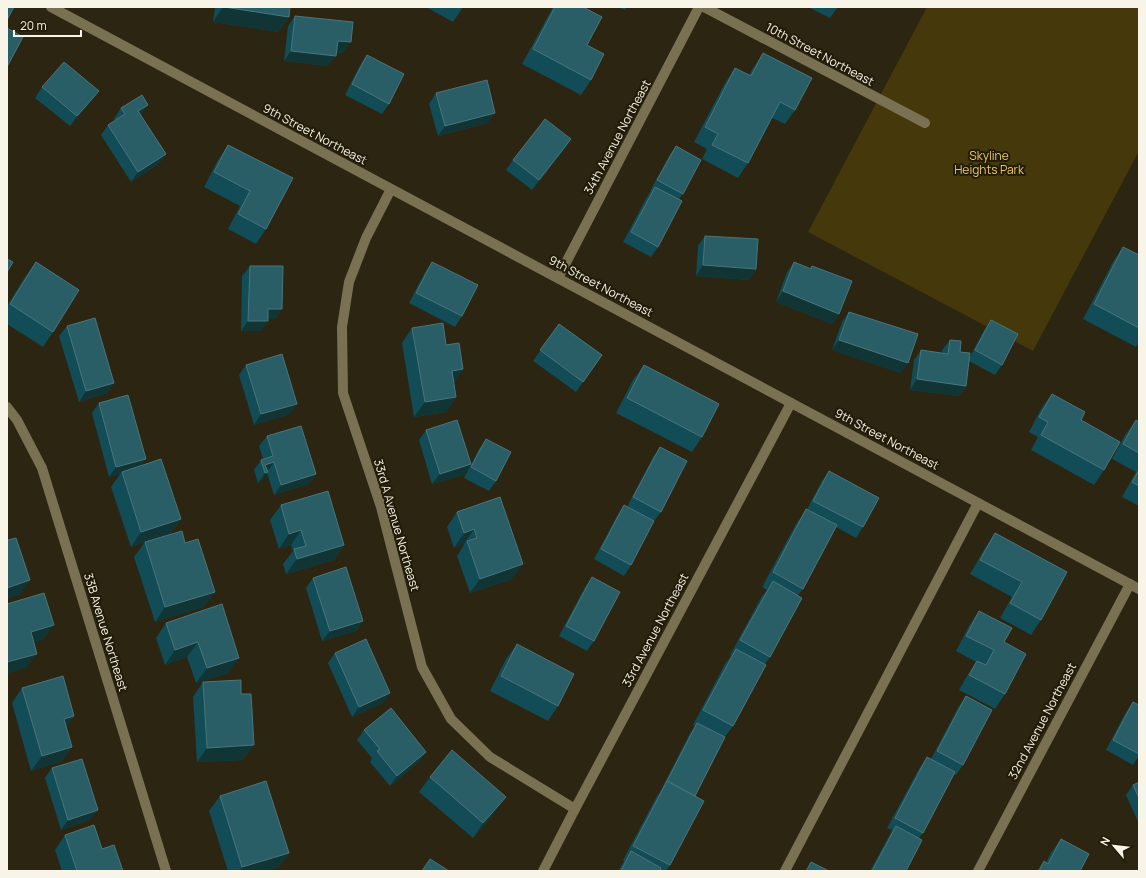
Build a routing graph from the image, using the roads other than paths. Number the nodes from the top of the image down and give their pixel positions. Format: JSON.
{"nodes":[{"id":1,"x":51,"y":7,"type":"edge"},
{"id":2,"x":699,"y":7,"type":"edge"},
{"id":3,"x":704,"y":7,"type":"edge"},
{"id":4,"x":924,"y":123,"type":"dead end"},
{"id":5,"x":391,"y":189,"type":"junction"},
{"id":6,"x":558,"y":278,"type":"junction"},
{"id":7,"x":791,"y":403,"type":"junction"},
{"id":8,"x":7,"y":407,"type":"edge"},
{"id":9,"x":978,"y":502,"type":"junction"},
{"id":10,"x":1130,"y":584,"type":"junction"},
{"id":11,"x":1139,"y":589,"type":"edge"},
{"id":12,"x":1139,"y":594,"type":"edge"},
{"id":13,"x":575,"y":809,"type":"junction"},
{"id":14,"x":166,"y":871,"type":"edge"},
{"id":15,"x":543,"y":871,"type":"edge"},
{"id":16,"x":785,"y":871,"type":"edge"},
{"id":17,"x":978,"y":871,"type":"edge"}],
"edges":[{"from":1,"to":5,"type":"street","name":"9th Street Northeast"},
{"from":2,"to":6,"type":"street","name":"34th Avenue Northeast"},
{"from":3,"to":4,"type":"street","name":"10th Street Northeast"},
{"from":5,"to":6,"type":"street","name":"9th Street Northeast"},
{"from":5,"to":13,"type":"street","name":"33rd A Avenue Northeast"},
{"from":6,"to":7,"type":"street","name":"9th Street Northeast"},
{"from":7,"to":9,"type":"street","name":"9th Street Northeast"},
{"from":7,"to":13,"type":"street","name":"33rd Avenue Northeast"},
{"from":8,"to":14,"type":"street","name":"33B Avenue Northeast"},
{"from":9,"to":10,"type":"street","name":"9th Street Northeast"},
{"from":9,"to":16,"type":"street"},
{"from":10,"to":11,"type":"street","name":"9th Street Northeast"},
{"from":10,"to":12,"type":"street"},
{"from":10,"to":17,"type":"street","name":"32nd Avenue Northeast"},
{"from":13,"to":15,"type":"street","name":"33rd Avenue Northeast"}]}
